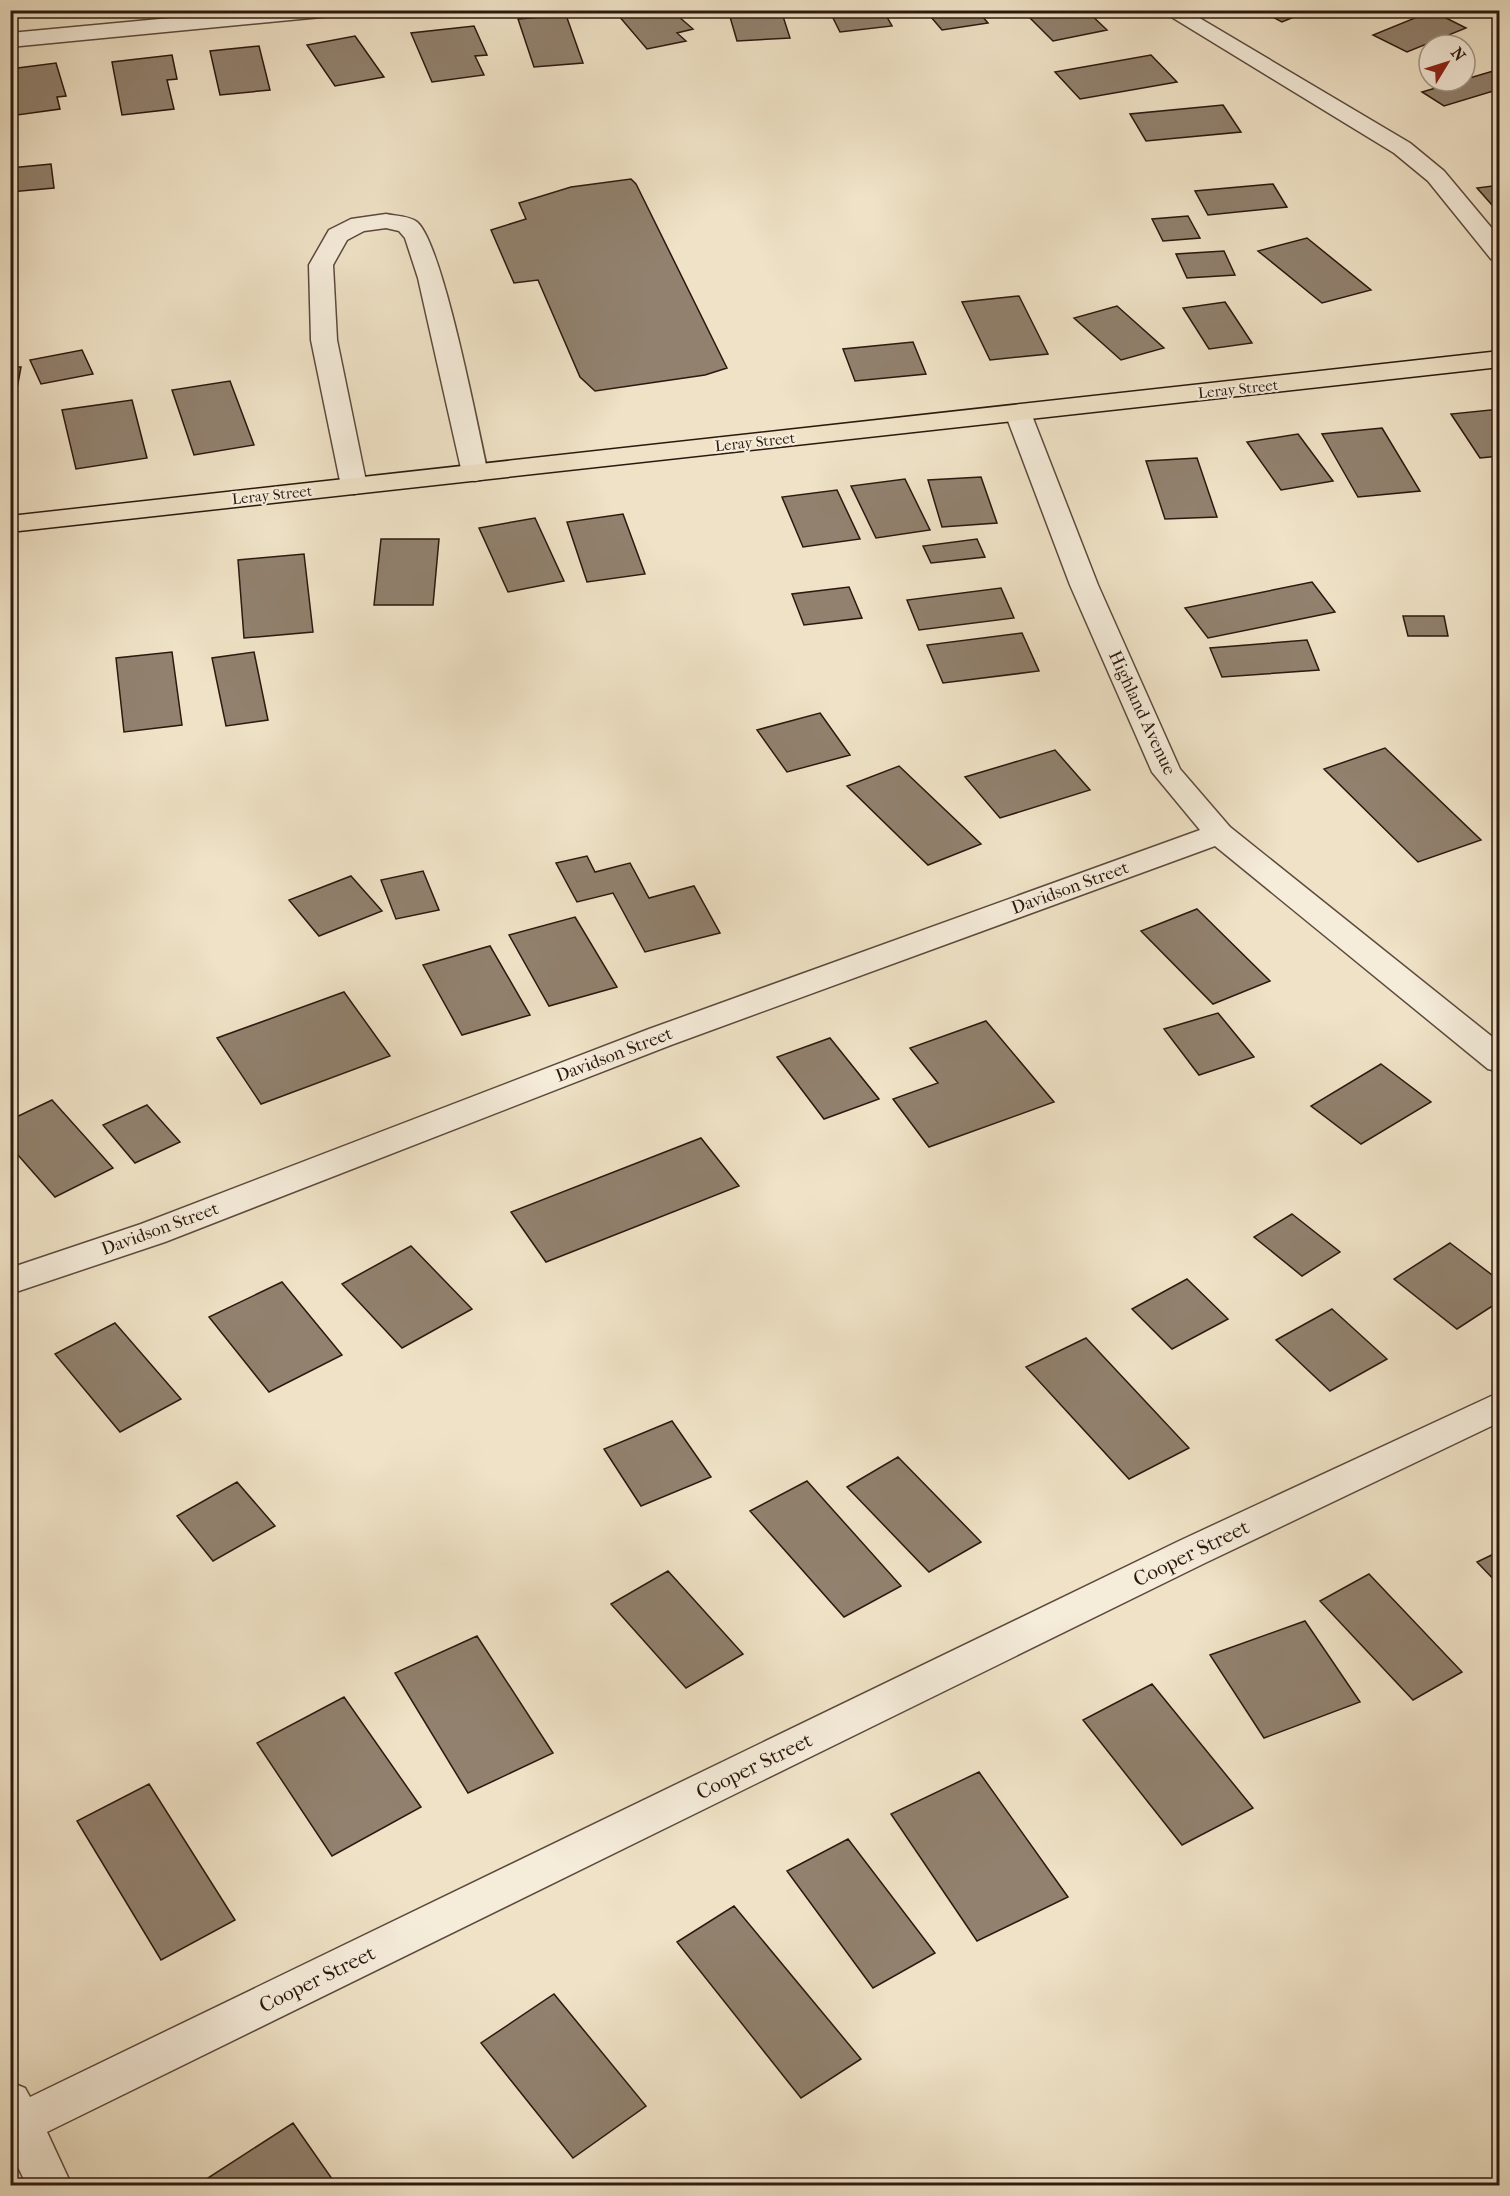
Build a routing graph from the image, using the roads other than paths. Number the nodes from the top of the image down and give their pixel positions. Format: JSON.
{"nodes":[{"id":1,"x":332,"y":10,"type":"edge"},
{"id":2,"x":1170,"y":10,"type":"edge"},
{"id":3,"x":10,"y":40,"type":"edge"},
{"id":4,"x":1500,"y":254,"type":"edge"},
{"id":5,"x":1500,"y":359,"type":"edge"},
{"id":6,"x":1018,"y":413,"type":"junction"},
{"id":7,"x":475,"y":473,"type":"junction"},
{"id":8,"x":354,"y":486,"type":"junction"},
{"id":9,"x":10,"y":524,"type":"edge"},
{"id":10,"x":1219,"y":834,"type":"junction"},
{"id":11,"x":1500,"y":1061,"type":"edge"},
{"id":12,"x":10,"y":1281,"type":"edge"},
{"id":13,"x":1500,"y":1406,"type":"edge"},
{"id":14,"x":14,"y":2118,"type":"edge"},
{"id":15,"x":50,"y":2186,"type":"edge"}],
"edges":[{"from":1,"to":3,"type":"street"},
{"from":2,"to":4,"type":"street"},
{"from":5,"to":6,"type":"main road","name":"Leray Street"},
{"from":6,"to":7,"type":"main road","name":"Leray Street"},
{"from":6,"to":10,"type":"street","name":"Highland Avenue"},
{"from":7,"to":8,"type":"main road","name":"Leray Street"},
{"from":7,"to":8,"type":"street"},
{"from":8,"to":9,"type":"main road","name":"Leray Street"},
{"from":10,"to":11,"type":"street","name":"Highland Avenue"},
{"from":10,"to":12,"type":"street","name":"Davidson Street"},
{"from":13,"to":14,"type":"street","name":"Cooper Street"},
{"from":14,"to":15,"type":"street"}]}
